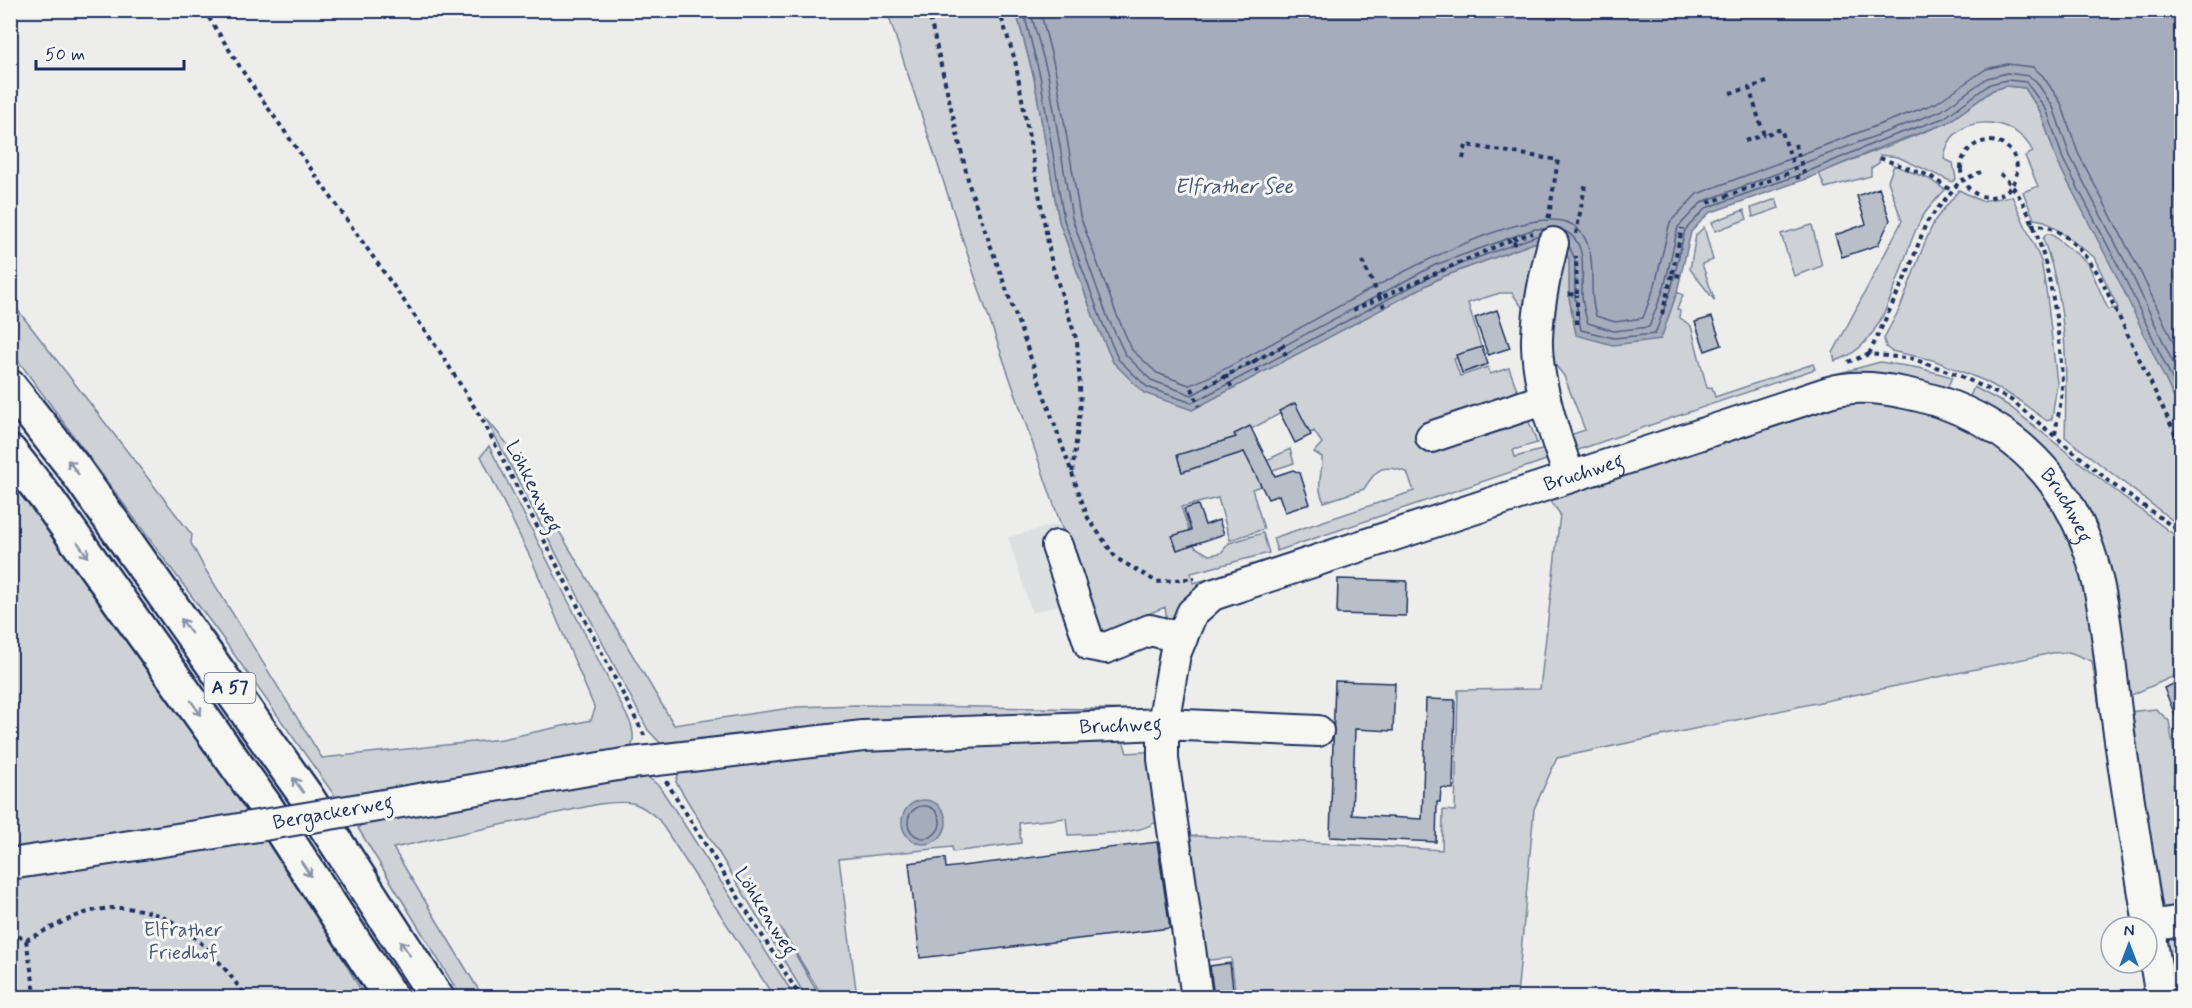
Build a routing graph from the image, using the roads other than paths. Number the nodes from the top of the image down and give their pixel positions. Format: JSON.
{"nodes":[{"id":1,"x":1546,"y":235,"type":"road end"},
{"id":2,"x":10,"y":387,"type":"edge"},
{"id":3,"x":1545,"y":399,"type":"junction"},
{"id":4,"x":1431,"y":437,"type":"dead end"},
{"id":5,"x":10,"y":452,"type":"edge"},
{"id":6,"x":1570,"y":477,"type":"junction"},
{"id":7,"x":1057,"y":546,"type":"dead end"},
{"id":8,"x":1182,"y":638,"type":"junction"},
{"id":9,"x":1163,"y":724,"type":"junction"},
{"id":10,"x":1318,"y":731,"type":"dead end"},
{"id":11,"x":655,"y":760,"type":"joint"},
{"id":12,"x":10,"y":864,"type":"edge"},
{"id":13,"x":2148,"y":915,"type":"edge"},
{"id":14,"x":2181,"y":921,"type":"edge"},
{"id":15,"x":2159,"y":925,"type":"edge"},
{"id":16,"x":2157,"y":975,"type":"edge"},
{"id":17,"x":391,"y":998,"type":"edge"},
{"id":18,"x":437,"y":998,"type":"edge"},
{"id":19,"x":1197,"y":998,"type":"edge"},
{"id":20,"x":2161,"y":998,"type":"edge"}],
"edges":[{"from":1,"to":3,"type":"street"},
{"from":18,"to":2,"type":"highway","number":"A 57","one_way":true},
{"from":3,"to":4,"type":"street"},
{"from":3,"to":6,"type":"street"},
{"from":5,"to":17,"type":"highway","number":"A 57","one_way":true},
{"from":6,"to":8,"type":"street","name":"Bruchweg"},
{"from":6,"to":13,"type":"street","name":"Bruchweg"},
{"from":7,"to":8,"type":"street"},
{"from":8,"to":9,"type":"street","name":"Bruchweg"},
{"from":9,"to":10,"type":"street"},
{"from":9,"to":11,"type":"street","name":"Bruchweg"},
{"from":9,"to":19,"type":"street"},
{"from":11,"to":12,"type":"street","name":"Bergackerweg","bridge":true},
{"from":14,"to":15,"type":"street"},
{"from":16,"to":20,"type":"street","name":"Bruchweg"}]}
